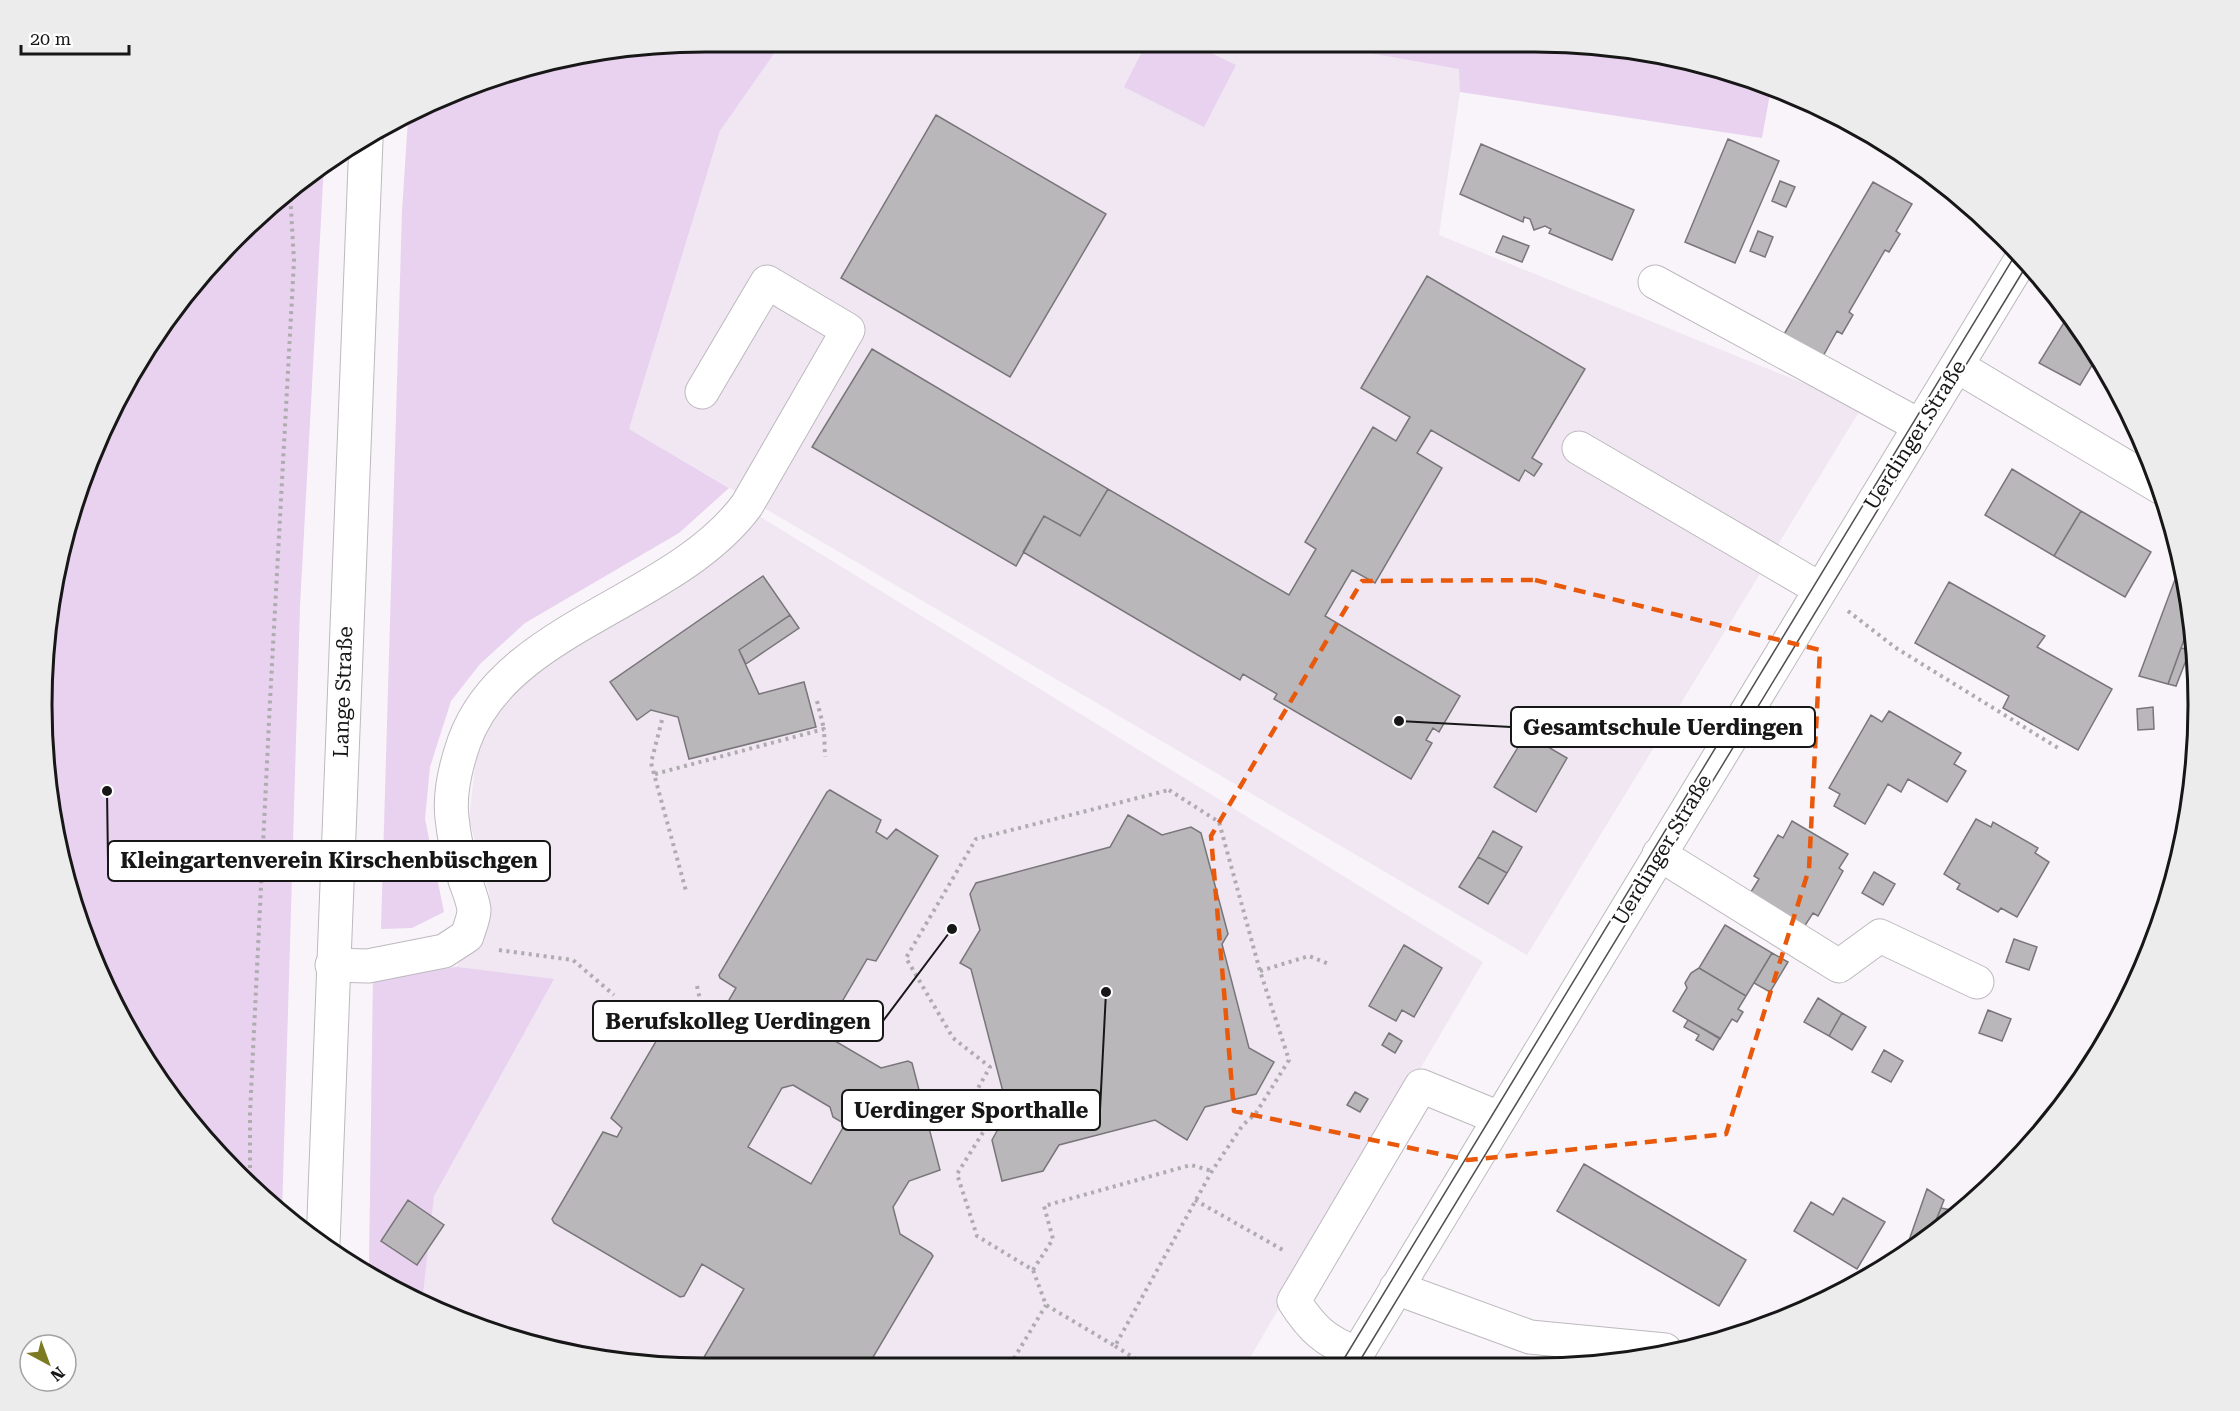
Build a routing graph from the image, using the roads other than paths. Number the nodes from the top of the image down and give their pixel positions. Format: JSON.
{"nodes":[{"id":1,"x":366,"y":149,"type":"edge"},
{"id":2,"x":2017,"y":266,"type":"edge"},
{"id":3,"x":1655,"y":282,"type":"dead end"},
{"id":4,"x":1958,"y":366,"type":"junction"},
{"id":5,"x":702,"y":392,"type":"dead end"},
{"id":6,"x":1920,"y":426,"type":"junction"},
{"id":7,"x":1579,"y":448,"type":"dead end"},
{"id":8,"x":2146,"y":478,"type":"edge"},
{"id":9,"x":1820,"y":589,"type":"junction"},
{"id":10,"x":1659,"y":854,"type":"junction"},
{"id":11,"x":332,"y":965,"type":"junction"},
{"id":12,"x":1977,"y":982,"type":"dead end"},
{"id":13,"x":1499,"y":1118,"type":"junction"},
{"id":14,"x":323,"y":1234,"type":"edge"},
{"id":15,"x":1396,"y":1288,"type":"junction"},
{"id":16,"x":1648,"y":1348,"type":"edge"},
{"id":17,"x":1349,"y":1358,"type":"edge"},
{"id":18,"x":1353,"y":1358,"type":"edge"}],
"edges":[{"from":1,"to":11,"type":"street","name":"Lange Straße"},
{"from":2,"to":4,"type":"street","name":"Uerdinger Straße"},
{"from":3,"to":6,"type":"street"},
{"from":4,"to":6,"type":"street","name":"Uerdinger Straße"},
{"from":4,"to":8,"type":"street"},
{"from":5,"to":11,"type":"street"},
{"from":6,"to":9,"type":"street","name":"Uerdinger Straße"},
{"from":7,"to":9,"type":"street"},
{"from":9,"to":10,"type":"street","name":"Uerdinger Straße"},
{"from":10,"to":12,"type":"street"},
{"from":10,"to":13,"type":"street","name":"Uerdinger Straße"},
{"from":11,"to":14,"type":"street","name":"Lange Straße"},
{"from":13,"to":15,"type":"street","name":"Uerdinger Straße"},
{"from":13,"to":17,"type":"street"},
{"from":15,"to":16,"type":"street"},
{"from":15,"to":18,"type":"street","name":"Uerdinger Straße"}]}
